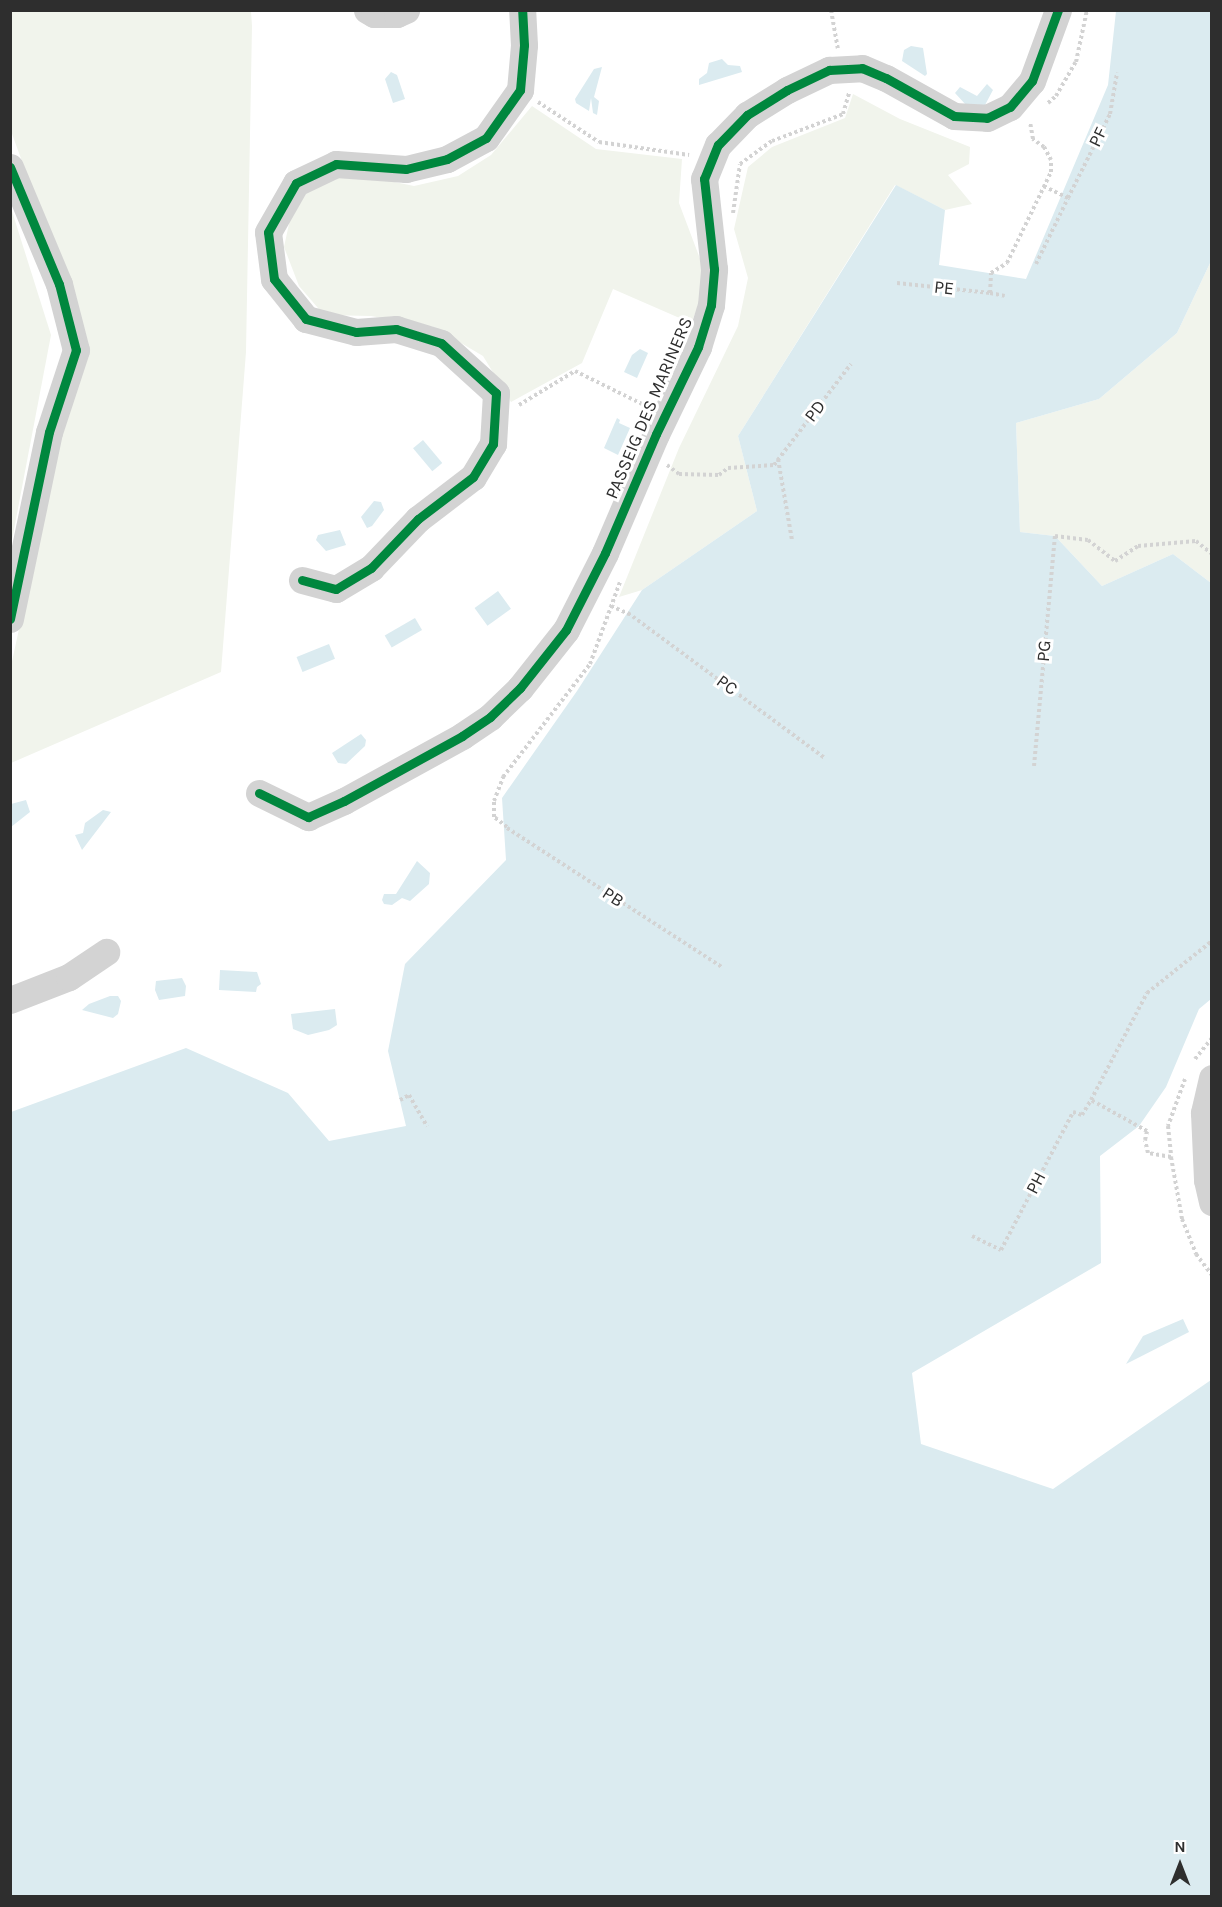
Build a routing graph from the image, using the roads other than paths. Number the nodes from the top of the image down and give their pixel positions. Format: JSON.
{"nodes":[{"id":1,"x":368,"y":10,"type":"edge"},
{"id":2,"x":406,"y":10,"type":"edge"},
{"id":3,"x":522,"y":10,"type":"edge"},
{"id":4,"x":1058,"y":10,"type":"edge"},
{"id":5,"x":10,"y":167,"type":"edge"},
{"id":6,"x":302,"y":580,"type":"dead end"},
{"id":7,"x":10,"y":620,"type":"edge"},
{"id":8,"x":259,"y":794,"type":"dead end"},
{"id":9,"x":106,"y":952,"type":"dead end"},
{"id":10,"x":10,"y":1000,"type":"edge"},
{"id":11,"x":1212,"y":1078,"type":"edge"},
{"id":12,"x":1212,"y":1202,"type":"edge"}],
"edges":[{"from":1,"to":2,"type":"street"},
{"from":3,"to":6,"type":"street"},
{"from":4,"to":8,"type":"street","name":"PASSEIG DES MARINERS"},
{"from":5,"to":7,"type":"street"},
{"from":9,"to":10,"type":"street"},
{"from":11,"to":12,"type":"street"}]}
